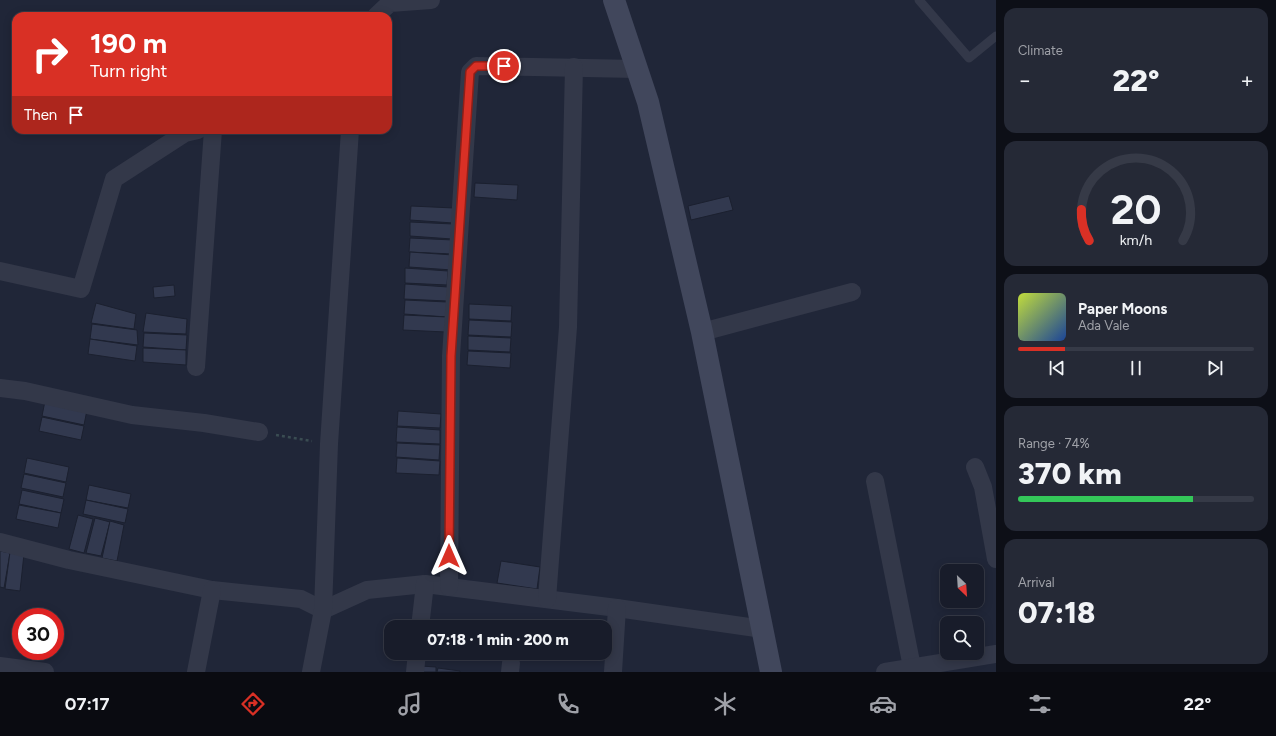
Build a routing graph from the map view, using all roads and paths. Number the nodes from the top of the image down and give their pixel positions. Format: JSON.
{"nodes":[{"id":1,"x":430,"y":0,"type":"edge"},
{"id":2,"x":614,"y":0,"type":"edge"},
{"id":3,"x":919,"y":0,"type":"edge"},
{"id":4,"x":380,"y":12,"type":"edge"},
{"id":5,"x":996,"y":36,"type":"edge"},
{"id":6,"x":574,"y":67,"type":"junction"},
{"id":7,"x":637,"y":69,"type":"junction"},
{"id":8,"x":183,"y":134,"type":"edge"},
{"id":9,"x":213,"y":134,"type":"edge"},
{"id":10,"x":350,"y":134,"type":"edge"},
{"id":11,"x":0,"y":271,"type":"edge"},
{"id":12,"x":852,"y":292,"type":"dead end"},
{"id":13,"x":702,"y":332,"type":"junction"},
{"id":14,"x":196,"y":367,"type":"dead end"},
{"id":15,"x":0,"y":388,"type":"edge"},
{"id":16,"x":259,"y":432,"type":"joint"},
{"id":17,"x":329,"y":444,"type":"junction"},
{"id":18,"x":975,"y":467,"type":"dead end"},
{"id":19,"x":875,"y":481,"type":"dead end"},
{"id":20,"x":0,"y":542,"type":"edge"},
{"id":21,"x":996,"y":560,"type":"edge"},
{"id":22,"x":425,"y":584,"type":"junction"},
{"id":23,"x":449,"y":587,"type":"junction"},
{"id":24,"x":212,"y":590,"type":"junction"},
{"id":25,"x":547,"y":599,"type":"junction"},
{"id":26,"x":617,"y":608,"type":"junction"},
{"id":27,"x":323,"y":610,"type":"junction"},
{"id":28,"x":421,"y":620,"type":"edge"},
{"id":29,"x":763,"y":629,"type":"junction"},
{"id":30,"x":996,"y":654,"type":"edge"},
{"id":31,"x":416,"y":660,"type":"edge"},
{"id":32,"x":0,"y":666,"type":"edge"},
{"id":33,"x":913,"y":670,"type":"edge"},
{"id":34,"x":45,"y":672,"type":"edge"},
{"id":35,"x":196,"y":672,"type":"edge"},
{"id":36,"x":311,"y":672,"type":"edge"},
{"id":37,"x":415,"y":672,"type":"edge"},
{"id":38,"x":613,"y":672,"type":"edge"},
{"id":39,"x":772,"y":672,"type":"edge"},
{"id":40,"x":885,"y":672,"type":"edge"}],
"edges":[{"from":1,"to":4,"type":"street"},
{"from":2,"to":7,"type":"street"},
{"from":3,"to":5,"type":"lane"},
{"from":6,"to":7,"type":"street"},
{"from":6,"to":23,"type":"street"},
{"from":6,"to":25,"type":"street"},
{"from":7,"to":13,"type":"street"},
{"from":8,"to":11,"type":"street"},
{"from":9,"to":14,"type":"street"},
{"from":10,"to":17,"type":"street"},
{"from":12,"to":13,"type":"street"},
{"from":13,"to":29,"type":"street"},
{"from":15,"to":16,"type":"street"},
{"from":16,"to":17,"type":"path"},
{"from":17,"to":27,"type":"street"},
{"from":18,"to":21,"type":"street"},
{"from":19,"to":33,"type":"street"},
{"from":20,"to":24,"type":"street"},
{"from":22,"to":23,"type":"street"},
{"from":22,"to":27,"type":"street"},
{"from":22,"to":28,"type":"street"},
{"from":23,"to":25,"type":"street"},
{"from":24,"to":27,"type":"street"},
{"from":24,"to":35,"type":"street"},
{"from":25,"to":26,"type":"street"},
{"from":26,"to":29,"type":"street"},
{"from":26,"to":38,"type":"street"},
{"from":27,"to":36,"type":"street"},
{"from":29,"to":39,"type":"street"},
{"from":30,"to":33,"type":"street"},
{"from":31,"to":37,"type":"street"},
{"from":32,"to":34,"type":"street"},
{"from":33,"to":40,"type":"street"}]}
